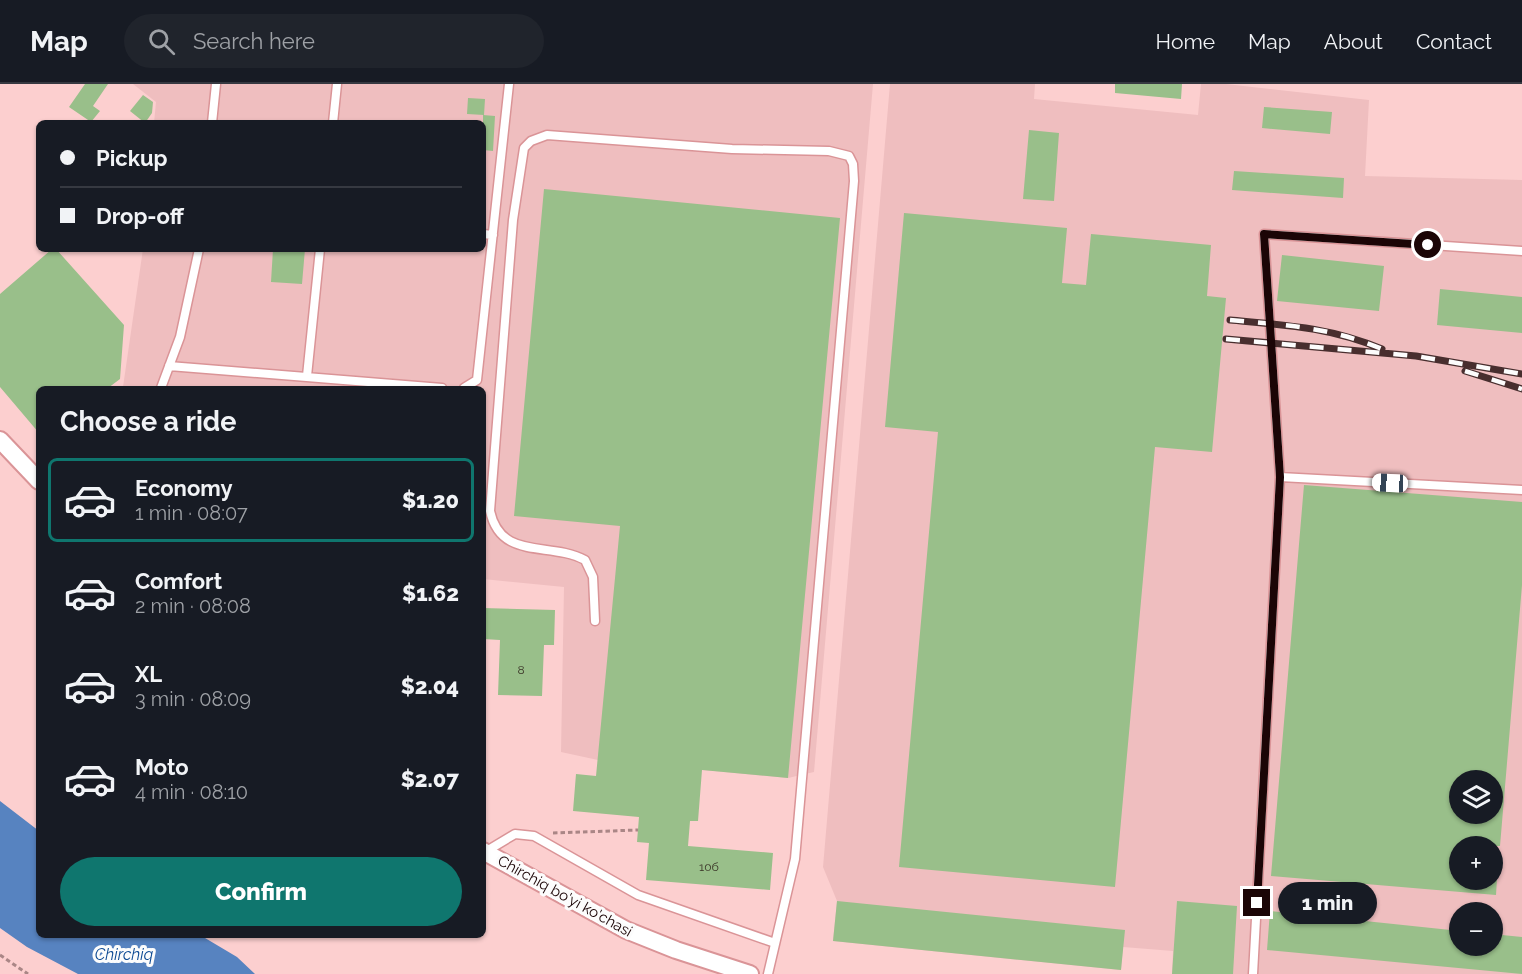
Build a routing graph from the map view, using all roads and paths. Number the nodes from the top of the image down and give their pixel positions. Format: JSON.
{"nodes":[{"id":1,"x":216,"y":84,"type":"edge"},
{"id":2,"x":337,"y":84,"type":"edge"},
{"id":3,"x":509,"y":84,"type":"edge"},
{"id":4,"x":212,"y":120,"type":"edge"},
{"id":5,"x":333,"y":120,"type":"edge"},
{"id":6,"x":486,"y":234,"type":"edge"},
{"id":7,"x":493,"y":235,"type":"junction"},
{"id":8,"x":1522,"y":251,"type":"edge"},
{"id":9,"x":198,"y":252,"type":"edge"},
{"id":10,"x":320,"y":252,"type":"edge"},
{"id":11,"x":170,"y":366,"type":"junction"},
{"id":12,"x":307,"y":376,"type":"junction"},
{"id":13,"x":163,"y":386,"type":"edge"},
{"id":14,"x":420,"y":386,"type":"edge"},
{"id":15,"x":467,"y":386,"type":"edge"},
{"id":16,"x":0,"y":440,"type":"edge"},
{"id":17,"x":1280,"y":477,"type":"junction"},
{"id":18,"x":36,"y":478,"type":"edge"},
{"id":19,"x":1522,"y":490,"type":"edge"},
{"id":20,"x":595,"y":621,"type":"dead end"},
{"id":21,"x":638,"y":830,"type":"dead end"},
{"id":22,"x":534,"y":836,"type":"junction"},
{"id":23,"x":486,"y":850,"type":"edge"},
{"id":24,"x":486,"y":852,"type":"edge"},
{"id":25,"x":775,"y":943,"type":"junction"},
{"id":26,"x":0,"y":955,"type":"edge"},
{"id":27,"x":28,"y":974,"type":"edge"},
{"id":28,"x":750,"y":974,"type":"edge"},
{"id":29,"x":768,"y":974,"type":"edge"},
{"id":30,"x":1253,"y":974,"type":"edge"}],
"edges":[{"from":1,"to":4,"type":"lane"},
{"from":2,"to":5,"type":"lane"},
{"from":3,"to":7,"type":"lane"},
{"from":6,"to":7,"type":"lane"},
{"from":7,"to":15,"type":"lane"},
{"from":8,"to":17,"type":"lane"},
{"from":9,"to":11,"type":"lane"},
{"from":10,"to":12,"type":"lane"},
{"from":11,"to":12,"type":"lane"},
{"from":11,"to":13,"type":"lane"},
{"from":12,"to":14,"type":"lane"},
{"from":16,"to":18,"type":"street"},
{"from":17,"to":19,"type":"lane"},
{"from":17,"to":30,"type":"lane"},
{"from":20,"to":25,"type":"lane"},
{"from":21,"to":22,"type":"path"},
{"from":22,"to":23,"type":"lane"},
{"from":22,"to":25,"type":"lane"},
{"from":24,"to":28,"type":"street","name":"Chirchiq bo'yi ko'chasi"},
{"from":25,"to":29,"type":"lane"},
{"from":26,"to":27,"type":"path"}]}
